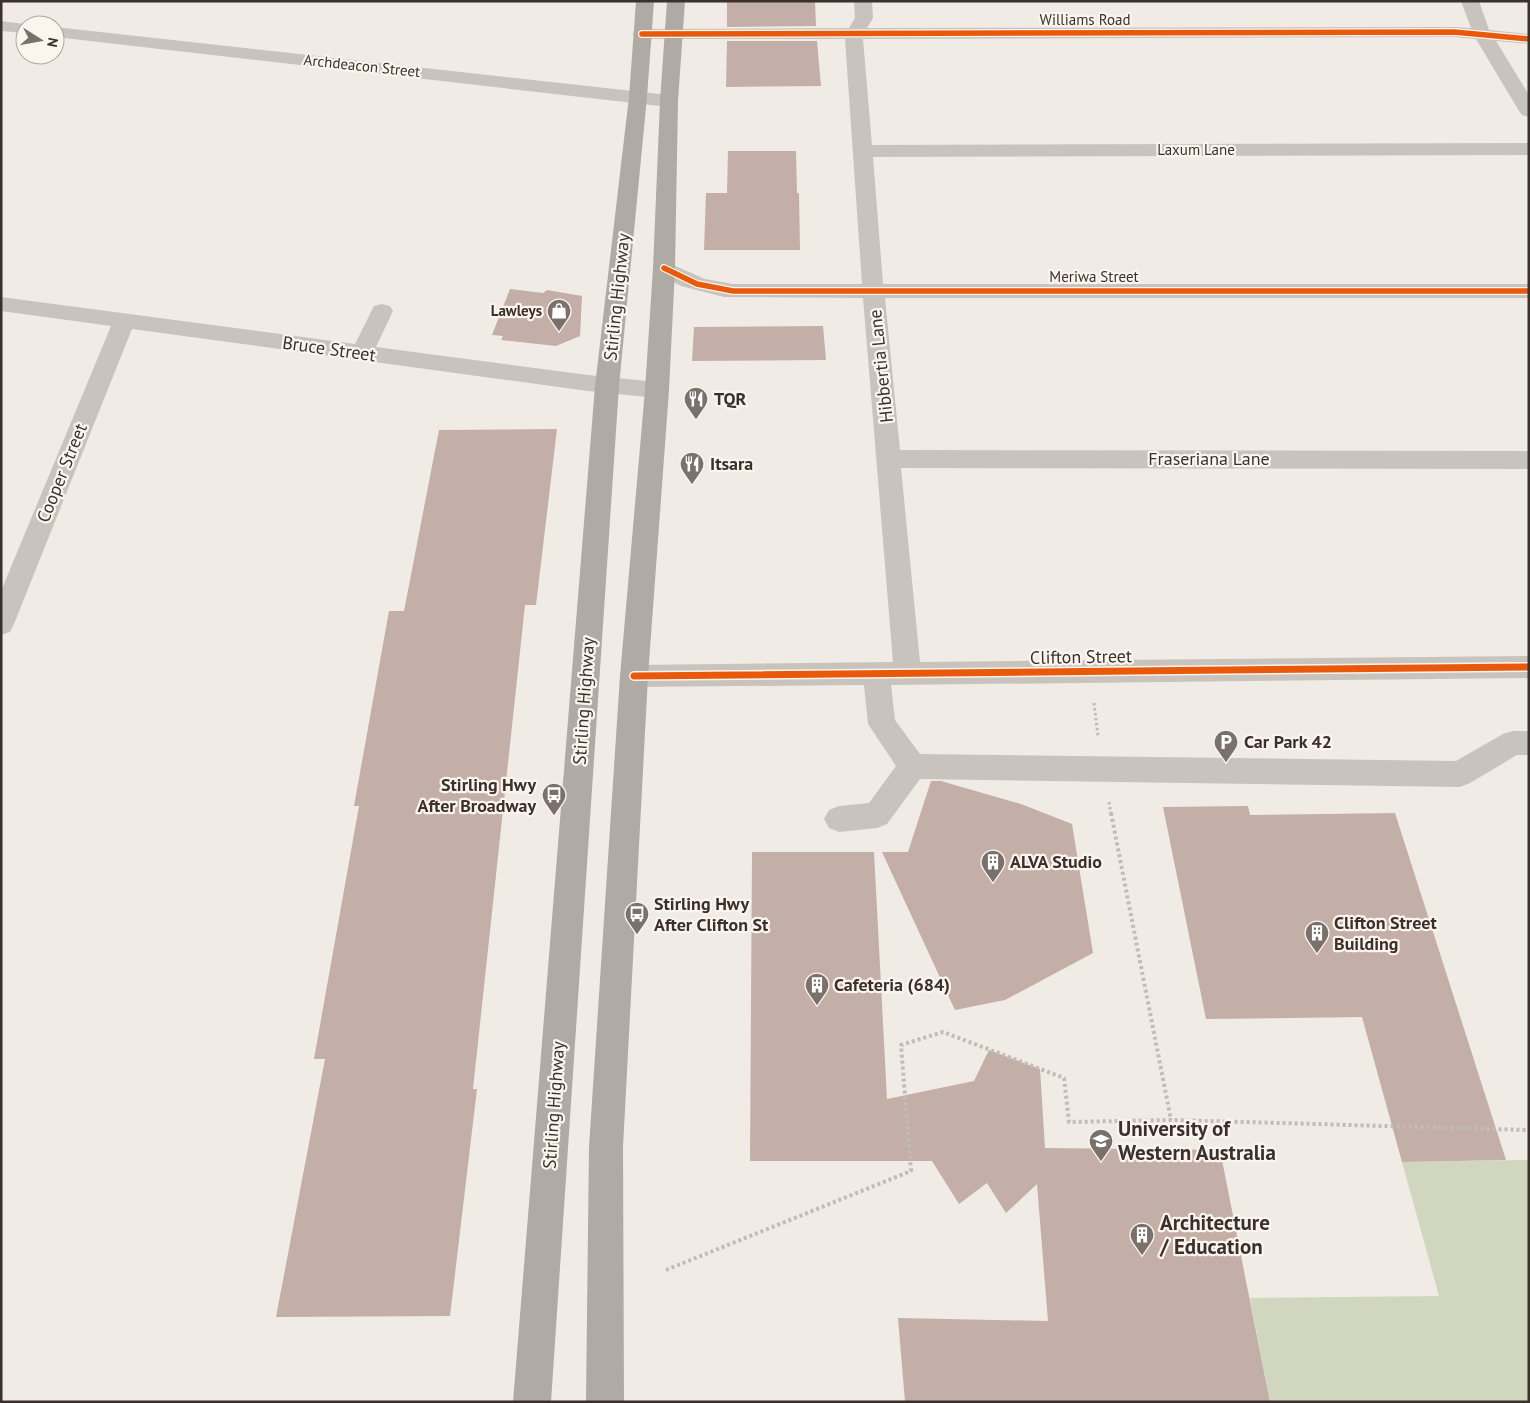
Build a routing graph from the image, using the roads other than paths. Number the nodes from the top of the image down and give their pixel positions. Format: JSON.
{"nodes":[{"id":1,"x":645,"y":1,"type":"edge"},
{"id":2,"x":676,"y":1,"type":"edge"},
{"id":3,"x":863,"y":1,"type":"edge"},
{"id":4,"x":1470,"y":1,"type":"edge"},
{"id":5,"x":1,"y":26,"type":"edge"},
{"id":6,"x":15,"y":27,"type":"edge"},
{"id":7,"x":65,"y":33,"type":"edge"},
{"id":8,"x":642,"y":34,"type":"junction"},
{"id":9,"x":675,"y":34,"type":"junction"},
{"id":10,"x":854,"y":34,"type":"junction"},
{"id":11,"x":1482,"y":34,"type":"junction"},
{"id":12,"x":1529,"y":39,"type":"edge"},
{"id":13,"x":638,"y":97,"type":"junction"},
{"id":14,"x":669,"y":101,"type":"junction"},
{"id":15,"x":1529,"y":111,"type":"edge"},
{"id":16,"x":1529,"y":149,"type":"edge"},
{"id":17,"x":863,"y":151,"type":"junction"},
{"id":18,"x":664,"y":268,"type":"junction"},
{"id":19,"x":873,"y":290,"type":"junction"},
{"id":20,"x":1529,"y":291,"type":"edge"},
{"id":21,"x":1,"y":304,"type":"edge"},
{"id":22,"x":382,"y":311,"type":"dead end"},
{"id":23,"x":124,"y":321,"type":"junction"},
{"id":24,"x":362,"y":353,"type":"junction"},
{"id":25,"x":607,"y":386,"type":"junction"},
{"id":26,"x":657,"y":390,"type":"junction"},
{"id":27,"x":890,"y":459,"type":"junction"},
{"id":28,"x":1529,"y":460,"type":"edge"},
{"id":29,"x":1,"y":624,"type":"edge"},
{"id":30,"x":1529,"y":667,"type":"edge"},
{"id":31,"x":876,"y":674,"type":"junction"},
{"id":32,"x":908,"y":674,"type":"junction"},
{"id":33,"x":634,"y":676,"type":"junction"},
{"id":34,"x":1529,"y":743,"type":"edge"},
{"id":35,"x":913,"y":766,"type":"junction"},
{"id":36,"x":839,"y":819,"type":"dead end"},
{"id":37,"x":532,"y":1402,"type":"edge"},
{"id":38,"x":605,"y":1402,"type":"edge"}],
"edges":[{"from":1,"to":8,"type":"highway","name":"Stirling Highway"},
{"from":2,"to":9,"type":"highway"},
{"from":3,"to":10,"type":"street","name":"Hibbertia Lane"},
{"from":4,"to":11,"type":"street"},
{"from":5,"to":6,"type":"street"},
{"from":7,"to":13,"type":"street","name":"Archdeacon Street"},
{"from":8,"to":9,"type":"street","name":"Williams Road"},
{"from":8,"to":13,"type":"highway","name":"Stirling Highway"},
{"from":9,"to":10,"type":"street","name":"Williams Road"},
{"from":9,"to":14,"type":"highway"},
{"from":10,"to":11,"type":"street","name":"Williams Road"},
{"from":10,"to":17,"type":"street","name":"Hibbertia Lane"},
{"from":11,"to":12,"type":"street","name":"Williams Road"},
{"from":11,"to":15,"type":"street"},
{"from":13,"to":14,"type":"street","name":"Archdeacon Street"},
{"from":13,"to":25,"type":"highway","name":"Stirling Highway"},
{"from":14,"to":18,"type":"highway"},
{"from":16,"to":17,"type":"street","name":"Laxum Lane"},
{"from":17,"to":19,"type":"street","name":"Hibbertia Lane"},
{"from":18,"to":19,"type":"street","name":"Meriwa Street"},
{"from":18,"to":26,"type":"highway"},
{"from":19,"to":20,"type":"street","name":"Meriwa Street"},
{"from":19,"to":27,"type":"street","name":"Hibbertia Lane"},
{"from":21,"to":23,"type":"street","name":"Bruce Street"},
{"from":22,"to":24,"type":"street"},
{"from":23,"to":24,"type":"street","name":"Bruce Street"},
{"from":23,"to":29,"type":"street","name":"Cooper Street"},
{"from":24,"to":25,"type":"street","name":"Bruce Street"},
{"from":25,"to":26,"type":"street","name":"Bruce Street"},
{"from":25,"to":37,"type":"highway","name":"Stirling Highway"},
{"from":26,"to":33,"type":"highway"},
{"from":27,"to":28,"type":"street","name":"Fraseriana Lane"},
{"from":27,"to":32,"type":"street","name":"Hibbertia Lane"},
{"from":30,"to":32,"type":"street","name":"Clifton Street"},
{"from":31,"to":32,"type":"street","name":"Clifton Street"},
{"from":31,"to":33,"type":"street","name":"Clifton Street"},
{"from":31,"to":35,"type":"street"},
{"from":33,"to":38,"type":"highway"},
{"from":34,"to":35,"type":"street"},
{"from":35,"to":36,"type":"street"}]}
